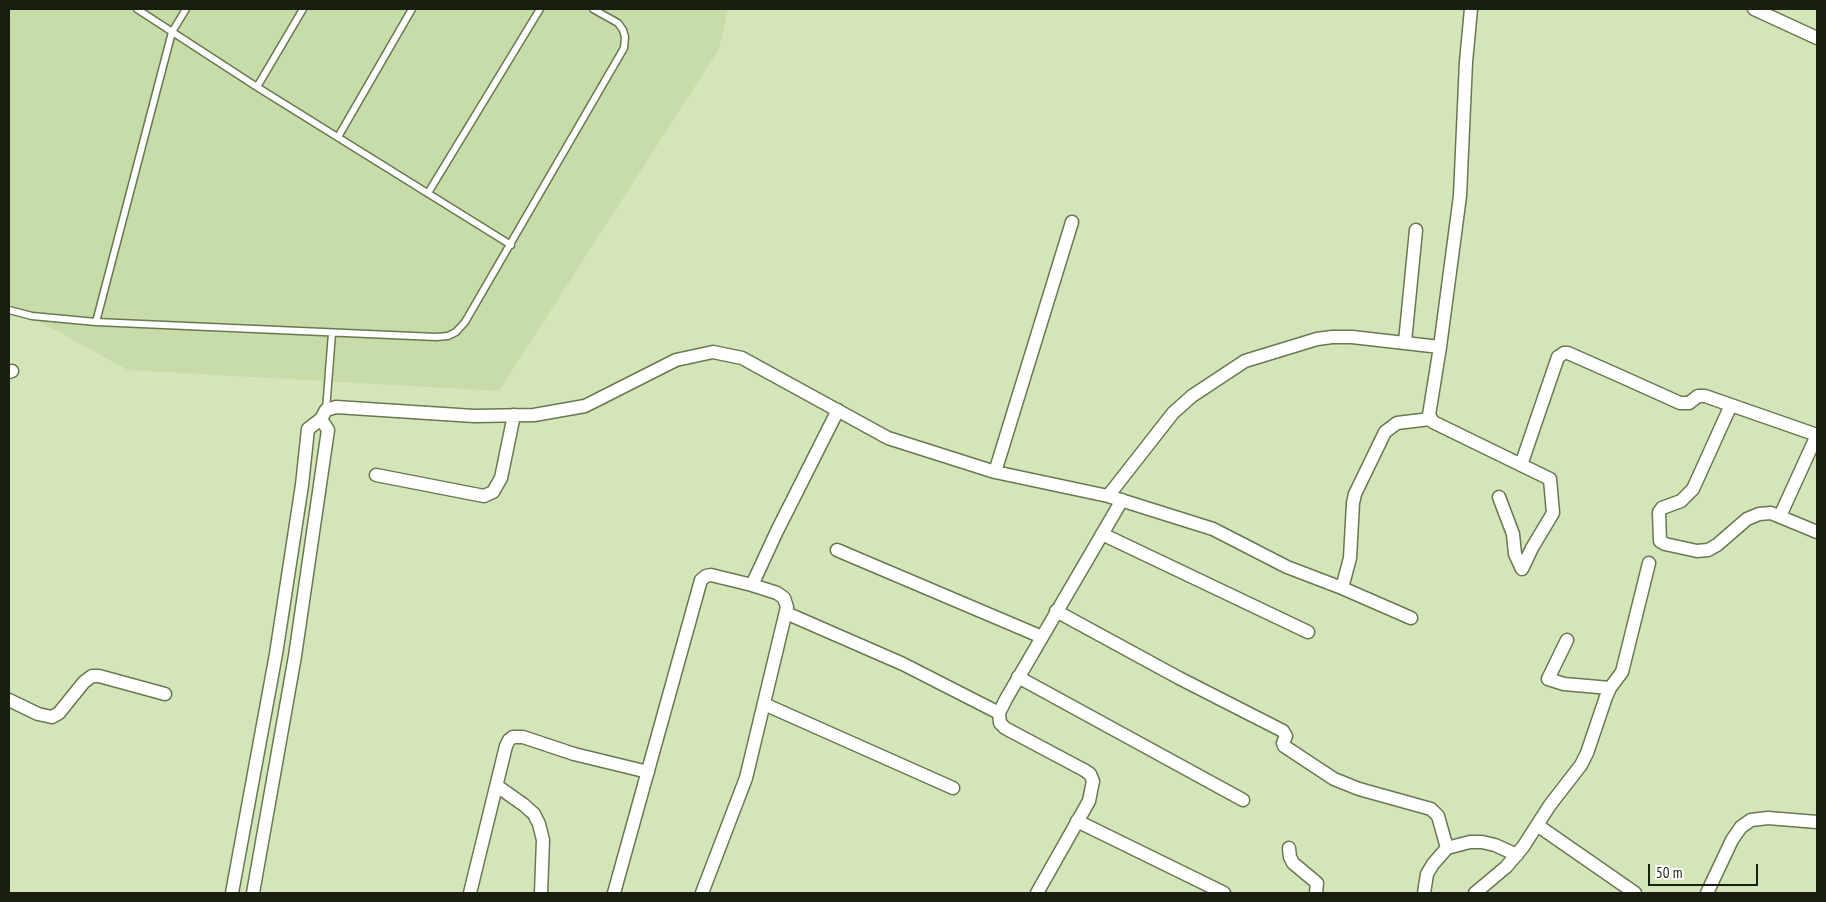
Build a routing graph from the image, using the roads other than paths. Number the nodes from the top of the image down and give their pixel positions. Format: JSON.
{"nodes":[{"id":1,"x":137,"y":9,"type":"edge"},
{"id":2,"x":186,"y":9,"type":"edge"},
{"id":3,"x":303,"y":9,"type":"edge"},
{"id":4,"x":412,"y":9,"type":"edge"},
{"id":5,"x":540,"y":9,"type":"edge"},
{"id":6,"x":593,"y":9,"type":"edge"},
{"id":7,"x":1471,"y":9,"type":"edge"},
{"id":8,"x":1754,"y":9,"type":"edge"},
{"id":9,"x":172,"y":32,"type":"junction"},
{"id":10,"x":1817,"y":38,"type":"edge"},
{"id":11,"x":257,"y":87,"type":"junction"},
{"id":12,"x":338,"y":137,"type":"junction"},
{"id":13,"x":428,"y":193,"type":"junction"},
{"id":14,"x":1072,"y":222,"type":"dead end"},
{"id":15,"x":1416,"y":230,"type":"dead end"},
{"id":16,"x":511,"y":245,"type":"junction"},
{"id":17,"x":9,"y":310,"type":"edge"},
{"id":18,"x":96,"y":322,"type":"junction"},
{"id":19,"x":332,"y":333,"type":"junction"},
{"id":20,"x":1405,"y":342,"type":"junction"},
{"id":21,"x":1440,"y":347,"type":"junction"},
{"id":22,"x":1731,"y":405,"type":"junction"},
{"id":23,"x":838,"y":410,"type":"junction"},
{"id":24,"x":324,"y":414,"type":"junction"},
{"id":25,"x":514,"y":415,"type":"junction"},
{"id":26,"x":1430,"y":418,"type":"junction"},
{"id":27,"x":1817,"y":435,"type":"edge"},
{"id":28,"x":1521,"y":466,"type":"junction"},
{"id":29,"x":995,"y":472,"type":"junction"},
{"id":30,"x":376,"y":475,"type":"dead end"},
{"id":31,"x":1108,"y":496,"type":"junction"},
{"id":32,"x":1499,"y":497,"type":"dead end"},
{"id":33,"x":1122,"y":500,"type":"junction"},
{"id":34,"x":1780,"y":516,"type":"junction"},
{"id":35,"x":1817,"y":532,"type":"edge"},
{"id":36,"x":1102,"y":534,"type":"junction"},
{"id":37,"x":836,"y":550,"type":"dead end"},
{"id":38,"x":1649,"y":563,"type":"dead end"},
{"id":39,"x":752,"y":585,"type":"junction"},
{"id":40,"x":1342,"y":588,"type":"junction"},
{"id":41,"x":1056,"y":611,"type":"junction"},
{"id":42,"x":786,"y":613,"type":"junction"},
{"id":43,"x":1410,"y":618,"type":"dead end"},
{"id":44,"x":1308,"y":632,"type":"dead end"},
{"id":45,"x":1042,"y":638,"type":"junction"},
{"id":46,"x":1567,"y":640,"type":"dead end"},
{"id":47,"x":1018,"y":677,"type":"junction"},
{"id":48,"x":1610,"y":688,"type":"junction"},
{"id":49,"x":165,"y":694,"type":"dead end"},
{"id":50,"x":9,"y":700,"type":"edge"},
{"id":51,"x":764,"y":704,"type":"junction"},
{"id":52,"x":999,"y":713,"type":"junction"},
{"id":53,"x":648,"y":772,"type":"junction"},
{"id":54,"x":497,"y":786,"type":"junction"},
{"id":55,"x":952,"y":788,"type":"dead end"},
{"id":56,"x":1243,"y":800,"type":"dead end"},
{"id":57,"x":1077,"y":821,"type":"junction"},
{"id":58,"x":1817,"y":822,"type":"edge"},
{"id":59,"x":1538,"y":825,"type":"junction"},
{"id":60,"x":1290,"y":848,"type":"dead end"},
{"id":61,"x":1447,"y":848,"type":"junction"},
{"id":62,"x":1516,"y":855,"type":"junction"},
{"id":63,"x":232,"y":893,"type":"edge"},
{"id":64,"x":253,"y":893,"type":"edge"},
{"id":65,"x":470,"y":893,"type":"edge"},
{"id":66,"x":541,"y":893,"type":"edge"},
{"id":67,"x":614,"y":893,"type":"edge"},
{"id":68,"x":702,"y":893,"type":"edge"},
{"id":69,"x":1037,"y":893,"type":"edge"},
{"id":70,"x":1224,"y":893,"type":"edge"},
{"id":71,"x":1316,"y":893,"type":"edge"},
{"id":72,"x":1424,"y":893,"type":"edge"},
{"id":73,"x":1476,"y":893,"type":"edge"},
{"id":74,"x":1635,"y":893,"type":"edge"},
{"id":75,"x":1707,"y":893,"type":"edge"}],
"edges":[{"from":1,"to":9,"type":"lane"},
{"from":2,"to":9,"type":"lane"},
{"from":3,"to":11,"type":"lane"},
{"from":4,"to":12,"type":"lane"},
{"from":5,"to":13,"type":"lane"},
{"from":6,"to":16,"type":"lane"},
{"from":7,"to":21,"type":"street"},
{"from":8,"to":10,"type":"street"},
{"from":9,"to":11,"type":"lane"},
{"from":9,"to":18,"type":"lane"},
{"from":11,"to":12,"type":"lane"},
{"from":12,"to":13,"type":"lane"},
{"from":13,"to":16,"type":"lane"},
{"from":14,"to":29,"type":"street"},
{"from":15,"to":20,"type":"street"},
{"from":16,"to":19,"type":"lane"},
{"from":17,"to":18,"type":"lane"},
{"from":18,"to":19,"type":"lane"},
{"from":19,"to":24,"type":"lane"},
{"from":20,"to":21,"type":"street"},
{"from":20,"to":31,"type":"street"},
{"from":21,"to":26,"type":"street"},
{"from":22,"to":27,"type":"street"},
{"from":22,"to":28,"type":"street"},
{"from":22,"to":34,"type":"street"},
{"from":23,"to":25,"type":"street"},
{"from":23,"to":29,"type":"street"},
{"from":23,"to":39,"type":"street"},
{"from":24,"to":25,"type":"street"},
{"from":24,"to":63,"type":"street"},
{"from":24,"to":64,"type":"street"},
{"from":25,"to":30,"type":"street"},
{"from":26,"to":28,"type":"street"},
{"from":26,"to":40,"type":"street"},
{"from":27,"to":34,"type":"street"},
{"from":28,"to":32,"type":"street"},
{"from":29,"to":31,"type":"street"},
{"from":31,"to":33,"type":"street"},
{"from":33,"to":36,"type":"street"},
{"from":33,"to":40,"type":"street"},
{"from":34,"to":35,"type":"street"},
{"from":36,"to":41,"type":"street"},
{"from":36,"to":44,"type":"street"},
{"from":37,"to":45,"type":"street"},
{"from":38,"to":48,"type":"street"},
{"from":39,"to":42,"type":"street"},
{"from":39,"to":53,"type":"street"},
{"from":40,"to":43,"type":"street"},
{"from":41,"to":45,"type":"street"},
{"from":41,"to":61,"type":"street"},
{"from":42,"to":51,"type":"street"},
{"from":42,"to":52,"type":"street"},
{"from":45,"to":47,"type":"street"},
{"from":46,"to":48,"type":"street"},
{"from":47,"to":52,"type":"street"},
{"from":47,"to":56,"type":"street"},
{"from":48,"to":59,"type":"street"},
{"from":49,"to":50,"type":"street"},
{"from":51,"to":55,"type":"street"},
{"from":51,"to":68,"type":"street"},
{"from":52,"to":57,"type":"street"},
{"from":53,"to":54,"type":"street"},
{"from":53,"to":67,"type":"street"},
{"from":54,"to":65,"type":"street"},
{"from":54,"to":66,"type":"street"},
{"from":57,"to":69,"type":"street"},
{"from":57,"to":70,"type":"street"},
{"from":58,"to":75,"type":"street"},
{"from":59,"to":62,"type":"street"},
{"from":59,"to":74,"type":"street"},
{"from":60,"to":71,"type":"street"},
{"from":61,"to":62,"type":"street"},
{"from":61,"to":72,"type":"street"},
{"from":62,"to":73,"type":"street"}]}
